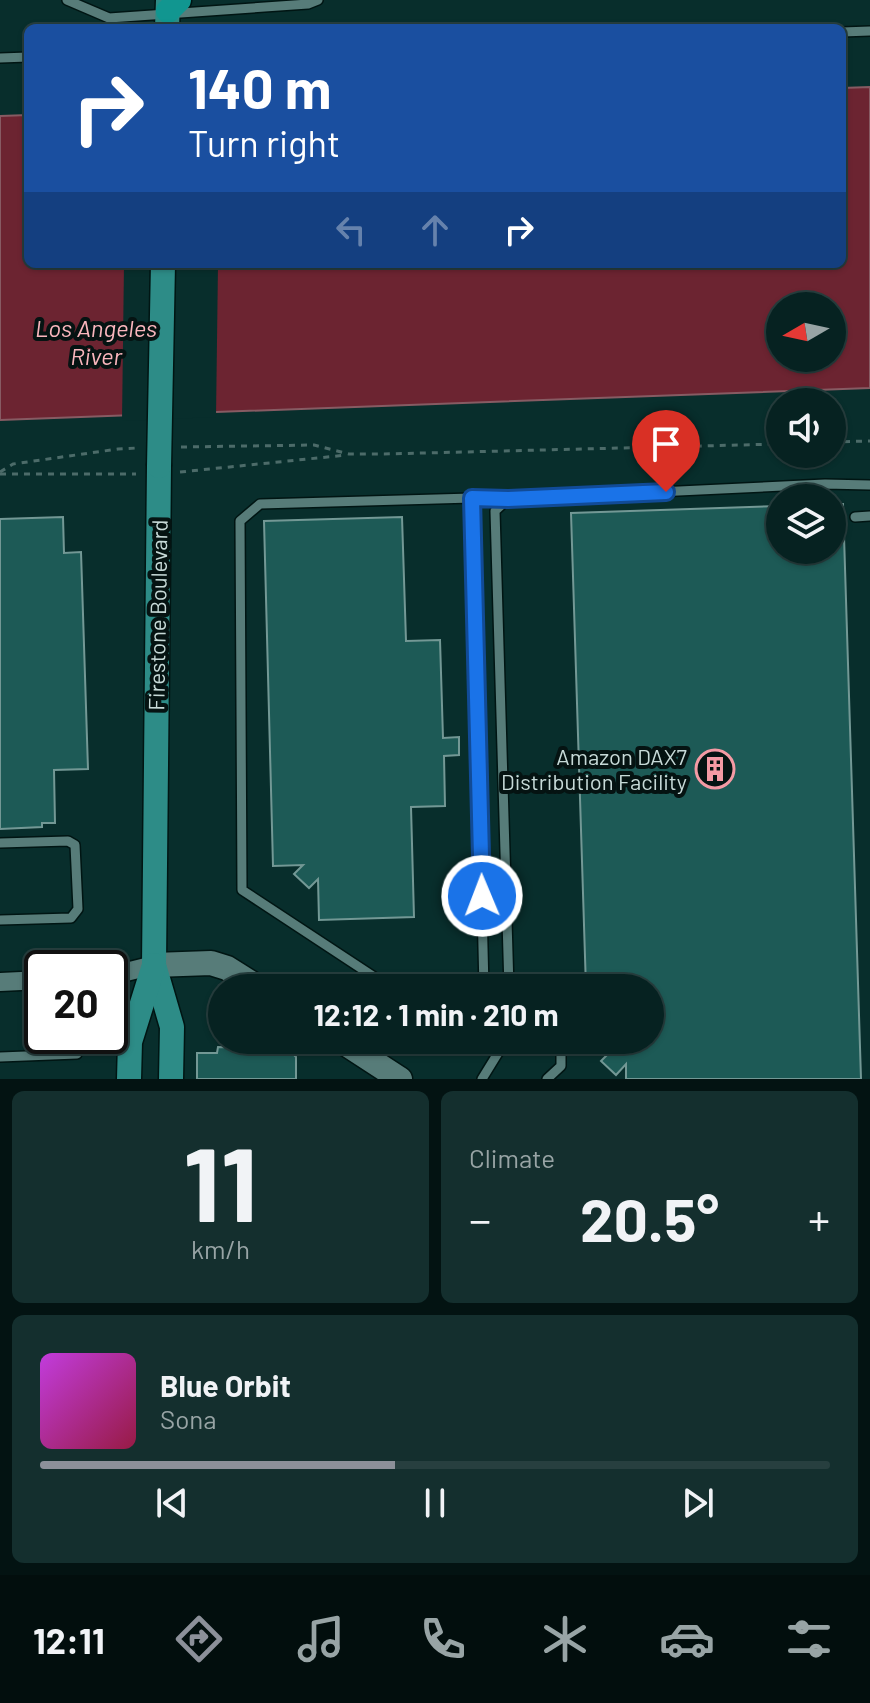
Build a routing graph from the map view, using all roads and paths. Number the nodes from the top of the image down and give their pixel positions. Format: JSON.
{"nodes":[{"id":1,"x":67,"y":0,"type":"edge"},
{"id":2,"x":318,"y":0,"type":"edge"},
{"id":3,"x":170,"y":11,"type":"edge"},
{"id":4,"x":870,"y":31,"type":"edge"},
{"id":5,"x":846,"y":32,"type":"edge"},
{"id":6,"x":24,"y":57,"type":"edge"},
{"id":7,"x":0,"y":58,"type":"edge"},
{"id":8,"x":163,"y":268,"type":"edge"},
{"id":9,"x":870,"y":441,"type":"edge"},
{"id":10,"x":846,"y":442,"type":"edge"},
{"id":11,"x":766,"y":444,"type":"edge"},
{"id":12,"x":179,"y":447,"type":"dead end"},
{"id":13,"x":349,"y":454,"type":"junction"},
{"id":14,"x":154,"y":457,"type":"junction"},
{"id":15,"x":200,"y":471,"type":"dead end"},
{"id":16,"x":0,"y":473,"type":"edge"},
{"id":17,"x":124,"y":475,"type":"dead end"},
{"id":18,"x":870,"y":485,"type":"edge"},
{"id":19,"x":472,"y":498,"type":"junction"},
{"id":20,"x":508,"y":499,"type":"junction"},
{"id":21,"x":870,"y":516,"type":"edge"},
{"id":22,"x":855,"y":517,"type":"dead end"},
{"id":23,"x":0,"y":843,"type":"edge"},
{"id":24,"x":0,"y":920,"type":"edge"},
{"id":25,"x":154,"y":965,"type":"junction"},
{"id":26,"x":128,"y":972,"type":"edge"},
{"id":27,"x":237,"y":974,"type":"edge"},
{"id":28,"x":370,"y":974,"type":"edge"},
{"id":29,"x":484,"y":974,"type":"edge"},
{"id":30,"x":509,"y":974,"type":"edge"},
{"id":31,"x":24,"y":981,"type":"edge"},
{"id":32,"x":0,"y":982,"type":"edge"},
{"id":33,"x":77,"y":1054,"type":"dead end"},
{"id":34,"x":362,"y":1054,"type":"edge"},
{"id":35,"x":497,"y":1054,"type":"edge"},
{"id":36,"x":561,"y":1054,"type":"edge"},
{"id":37,"x":0,"y":1057,"type":"edge"},
{"id":38,"x":129,"y":1079,"type":"edge"},
{"id":39,"x":171,"y":1079,"type":"edge"},
{"id":40,"x":400,"y":1079,"type":"edge"},
{"id":41,"x":482,"y":1079,"type":"edge"},
{"id":42,"x":547,"y":1079,"type":"edge"}],
"edges":[{"from":1,"to":3,"type":"lane"},
{"from":2,"to":3,"type":"lane"},
{"from":4,"to":5,"type":"lane"},
{"from":6,"to":7,"type":"lane"},
{"from":8,"to":14,"type":"main road","name":"Firestone Boulevard","bridge":true},
{"from":9,"to":10,"type":"path"},
{"from":11,"to":13,"type":"path"},
{"from":12,"to":13,"type":"path"},
{"from":13,"to":15,"type":"path"},
{"from":14,"to":16,"type":"path"},
{"from":14,"to":25,"type":"main road","name":"Firestone Boulevard"},
{"from":16,"to":17,"type":"path"},
{"from":18,"to":20,"type":"lane"},
{"from":19,"to":20,"type":"lane"},
{"from":19,"to":28,"type":"lane"},
{"from":19,"to":29,"type":"lane"},
{"from":20,"to":30,"type":"lane"},
{"from":21,"to":22,"type":"lane"},
{"from":23,"to":24,"type":"lane"},
{"from":25,"to":26,"type":"street"},
{"from":25,"to":27,"type":"street"},
{"from":25,"to":38,"type":"main road","name":"Firestone Boulevard"},
{"from":25,"to":39,"type":"main road","name":"Firestone Boulevard"},
{"from":31,"to":32,"type":"street"},
{"from":33,"to":37,"type":"lane"},
{"from":34,"to":40,"type":"street"},
{"from":35,"to":41,"type":"lane"},
{"from":36,"to":42,"type":"lane"}]}
